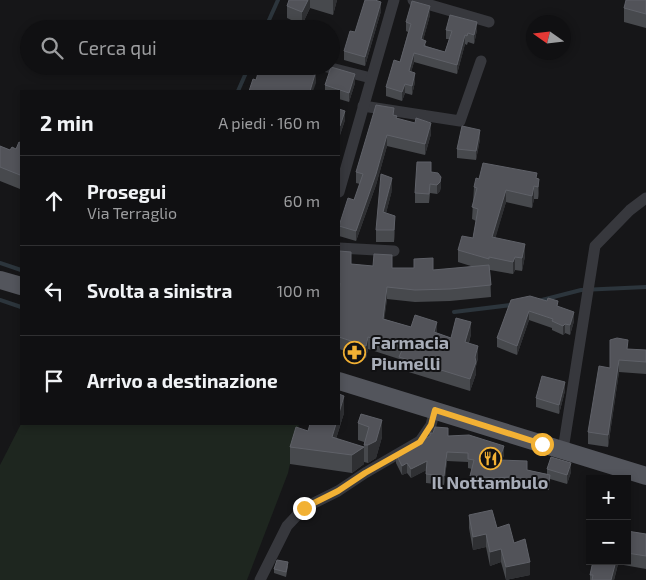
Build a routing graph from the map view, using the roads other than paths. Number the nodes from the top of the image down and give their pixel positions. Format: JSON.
{"nodes":[{"id":1,"x":394,"y":0,"type":"edge"},
{"id":2,"x":413,"y":0,"type":"edge"},
{"id":3,"x":489,"y":22,"type":"dead end"},
{"id":4,"x":481,"y":61,"type":"dead end"},
{"id":5,"x":340,"y":70,"type":"edge"},
{"id":6,"x":370,"y":78,"type":"junction"},
{"id":7,"x":363,"y":106,"type":"junction"},
{"id":8,"x":344,"y":153,"type":"edge"},
{"id":9,"x":340,"y":184,"type":"edge"},
{"id":10,"x":646,"y":198,"type":"edge"},
{"id":11,"x":340,"y":248,"type":"edge"},
{"id":12,"x":394,"y":252,"type":"dead end"},
{"id":13,"x":0,"y":280,"type":"edge"},
{"id":14,"x":20,"y":286,"type":"edge"},
{"id":15,"x":340,"y":381,"type":"edge"},
{"id":16,"x":435,"y":410,"type":"junction"},
{"id":17,"x":563,"y":450,"type":"junction"},
{"id":18,"x":646,"y":476,"type":"edge"},
{"id":19,"x":260,"y":580,"type":"edge"}],
"edges":[{"from":1,"to":6,"type":"street"},
{"from":2,"to":3,"type":"street"},
{"from":4,"to":7,"type":"street"},
{"from":5,"to":6,"type":"street"},
{"from":6,"to":7,"type":"street"},
{"from":7,"to":8,"type":"street"},
{"from":8,"to":9,"type":"street"},
{"from":10,"to":17,"type":"street"},
{"from":11,"to":12,"type":"street"},
{"from":13,"to":14,"type":"main road"},
{"from":15,"to":16,"type":"main road"},
{"from":16,"to":17,"type":"main road"},
{"from":16,"to":19,"type":"street"},
{"from":17,"to":18,"type":"main road"}]}
